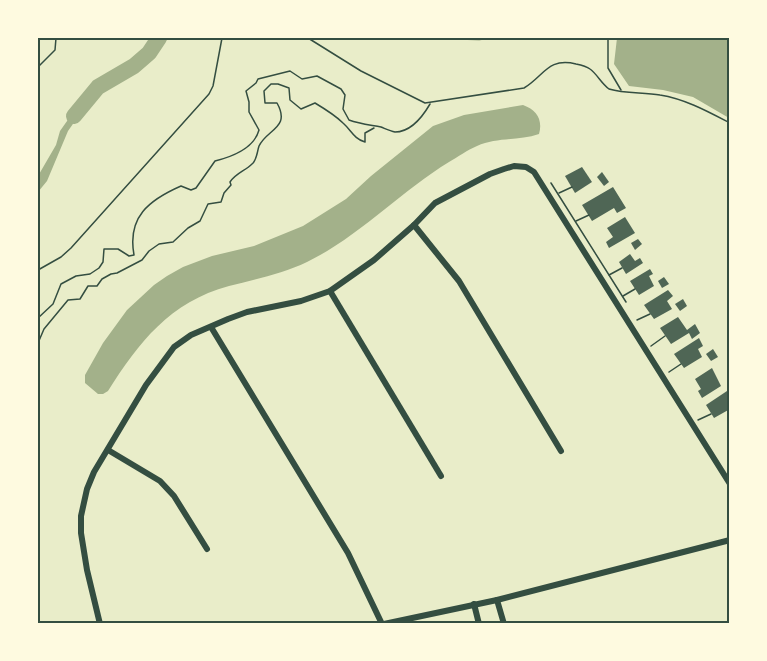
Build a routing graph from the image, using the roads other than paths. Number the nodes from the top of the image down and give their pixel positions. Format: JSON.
{"nodes":[{"id":1,"x":414,"y":225,"type":"junction"},
{"id":2,"x":330,"y":291,"type":"junction"},
{"id":3,"x":211,"y":327,"type":"junction"},
{"id":4,"x":108,"y":450,"type":"junction"},
{"id":5,"x":561,"y":450,"type":"dead end"},
{"id":6,"x":441,"y":476,"type":"dead end"},
{"id":7,"x":729,"y":484,"type":"edge"},
{"id":8,"x":729,"y":540,"type":"edge"},
{"id":9,"x":207,"y":549,"type":"dead end"},
{"id":10,"x":497,"y":600,"type":"junction"},
{"id":11,"x":474,"y":603,"type":"junction"},
{"id":12,"x":100,"y":624,"type":"edge"},
{"id":13,"x":383,"y":624,"type":"edge"},
{"id":14,"x":479,"y":624,"type":"edge"},
{"id":15,"x":504,"y":624,"type":"edge"}],
"edges":[{"from":1,"to":2,"type":"street"},
{"from":1,"to":5,"type":"street"},
{"from":1,"to":7,"type":"street"},
{"from":2,"to":3,"type":"street"},
{"from":2,"to":6,"type":"street"},
{"from":3,"to":4,"type":"street"},
{"from":3,"to":13,"type":"street"},
{"from":4,"to":9,"type":"street"},
{"from":4,"to":12,"type":"street"},
{"from":8,"to":10,"type":"street"},
{"from":10,"to":11,"type":"street"},
{"from":10,"to":15,"type":"street"},
{"from":11,"to":13,"type":"street"},
{"from":11,"to":14,"type":"street"}]}
